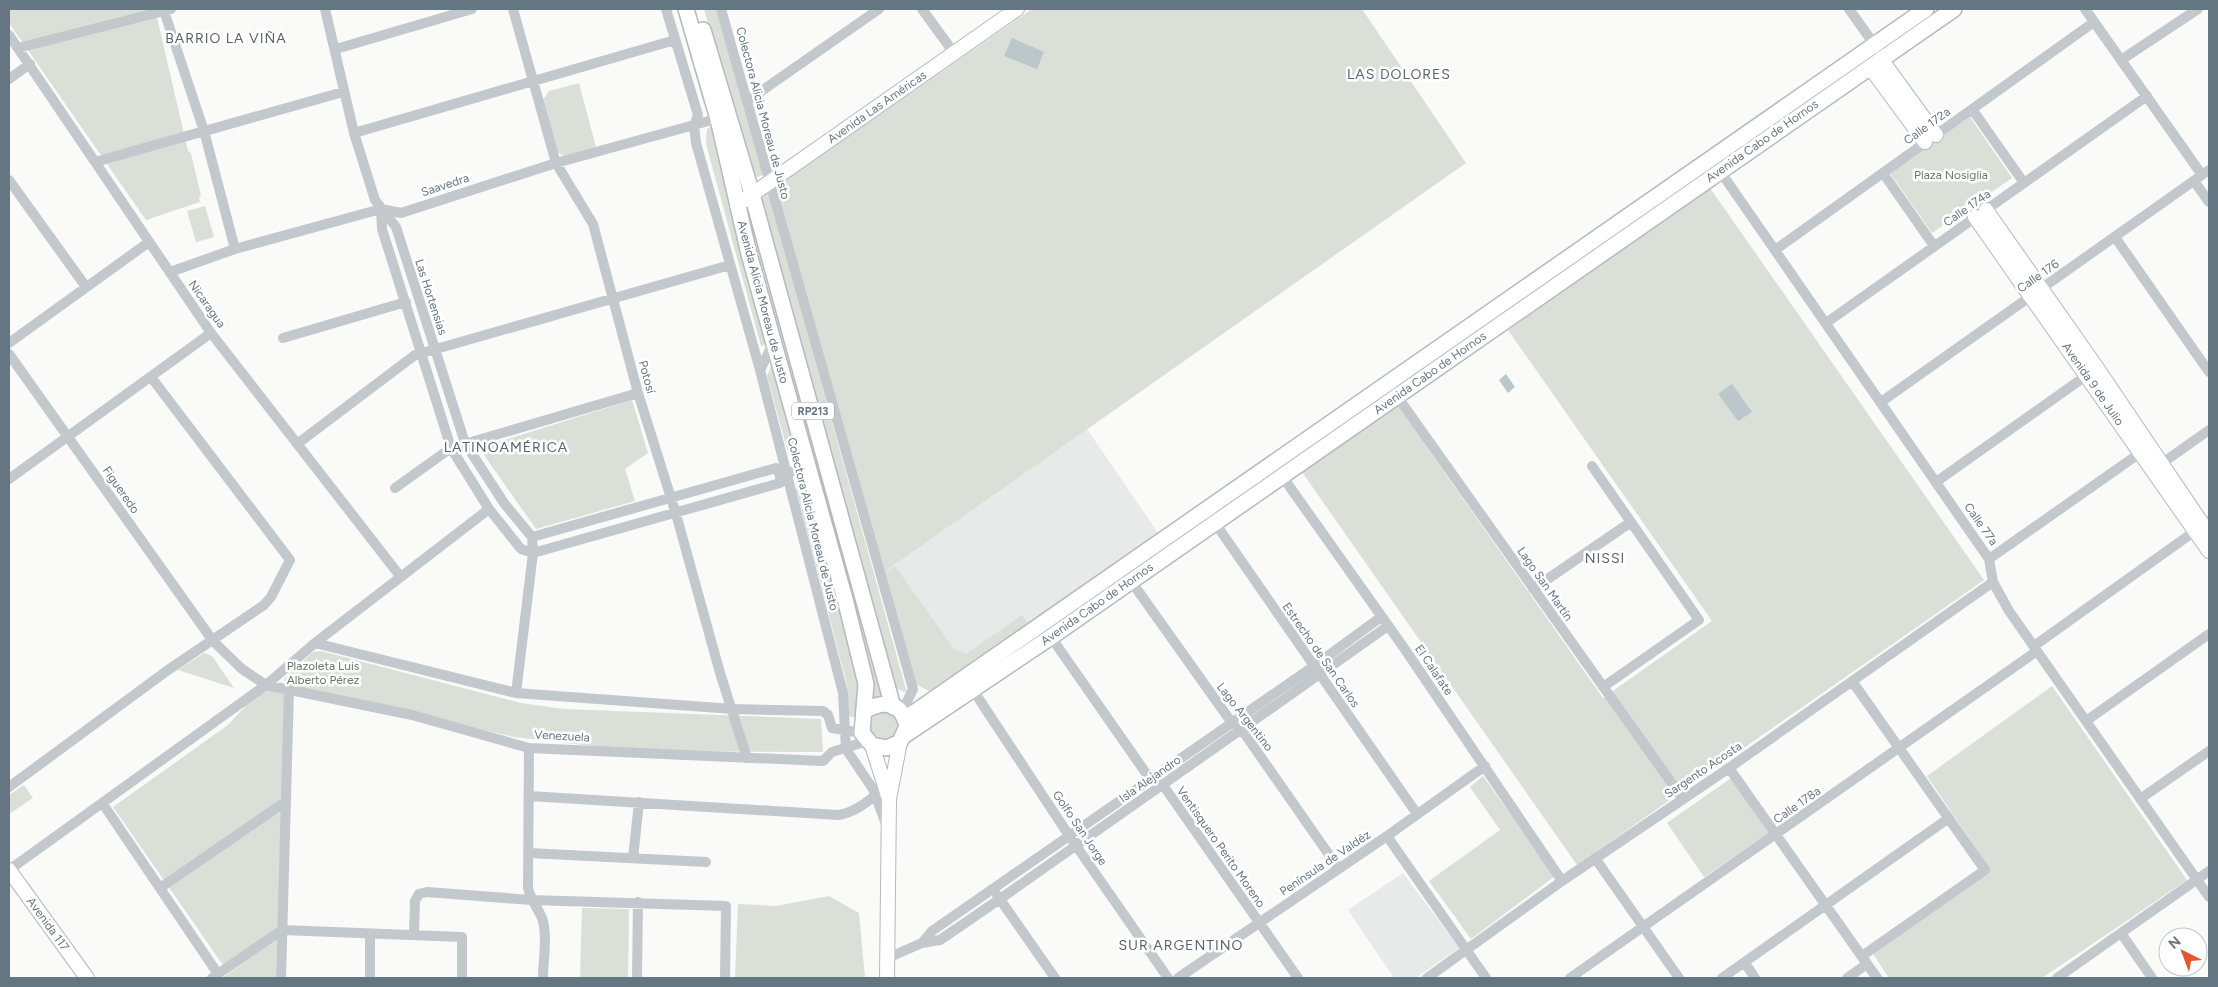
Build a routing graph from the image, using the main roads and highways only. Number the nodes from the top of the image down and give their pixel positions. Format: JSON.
{"nodes":[{"id":1,"x":686,"y":9,"type":"edge"},
{"id":2,"x":696,"y":9,"type":"edge"},
{"id":3,"x":1017,"y":9,"type":"edge"},
{"id":4,"x":1926,"y":9,"type":"edge"},
{"id":5,"x":1954,"y":9,"type":"edge"},
{"id":6,"x":1878,"y":61,"type":"junction"},
{"id":7,"x":723,"y":117,"type":"junction"},
{"id":8,"x":1931,"y":138,"type":"road end"},
{"id":9,"x":752,"y":194,"type":"junction"},
{"id":10,"x":738,"y":205,"type":"junction"},
{"id":11,"x":1981,"y":214,"type":"road end"},
{"id":12,"x":2092,"y":372,"type":"junction"},
{"id":13,"x":1392,"y":390,"type":"junction"},
{"id":14,"x":1210,"y":517,"type":"junction"},
{"id":15,"x":2204,"y":528,"type":"edge"},
{"id":16,"x":2209,"y":552,"type":"edge"},
{"id":17,"x":864,"y":711,"type":"junction"},
{"id":18,"x":900,"y":713,"type":"junction"},
{"id":19,"x":902,"y":738,"type":"junction"},
{"id":20,"x":867,"y":740,"type":"junction"},
{"id":21,"x":882,"y":797,"type":"junction"},
{"id":22,"x":9,"y":870,"type":"edge"},
{"id":23,"x":87,"y":978,"type":"edge"},
{"id":24,"x":887,"y":978,"type":"edge"}],
"edges":[{"from":1,"to":7,"type":"main road","name":"Avenida Alicia Moreau de Justo","number":"RP213"},
{"from":2,"to":7,"type":"main road","name":"Avenida Alicia Moreau de Justo","number":"RP213"},
{"from":3,"to":9,"type":"main road","name":"Avenida Las Américas"},
{"from":4,"to":13,"type":"main road","name":"Avenida Cabo de Hornos"},
{"from":5,"to":6,"type":"main road","name":"Avenida Cabo de Hornos"},
{"from":6,"to":8,"type":"main road"},
{"from":6,"to":13,"type":"main road","name":"Avenida Cabo de Hornos"},
{"from":7,"to":9,"type":"main road","name":"Avenida Alicia Moreau de Justo","number":"RP213"},
{"from":7,"to":10,"type":"main road","name":"Avenida Alicia Moreau de Justo","number":"RP213"},
{"from":9,"to":10,"type":"main road","name":"Avenida Las Américas"},
{"from":9,"to":18,"type":"main road","name":"Avenida Alicia Moreau de Justo","number":"RP213"},
{"from":10,"to":17,"type":"main road","name":"Avenida Alicia Moreau de Justo","number":"RP213"},
{"from":11,"to":12,"type":"main road","name":"Avenida 9 de Julio"},
{"from":12,"to":15,"type":"main road","name":"Avenida 9 de Julio"},
{"from":12,"to":15,"type":"main road","name":"Avenida 9 de Julio"},
{"from":13,"to":14,"type":"main road","name":"Avenida Cabo de Hornos"},
{"from":13,"to":14,"type":"main road","name":"Avenida Cabo de Hornos"},
{"from":14,"to":18,"type":"main road","name":"Avenida Cabo de Hornos"},
{"from":14,"to":19,"type":"main road","name":"Avenida Cabo de Hornos"},
{"from":15,"to":16,"type":"main road","name":"Avenida 9 de Julio"},
{"from":17,"to":18,"type":"main road"},
{"from":17,"to":20,"type":"main road","name":"Avenida Alicia Moreau de Justo","number":"RP213"},
{"from":18,"to":19,"type":"main road","name":"Avenida Alicia Moreau de Justo","number":"RP213"},
{"from":19,"to":20,"type":"main road"},
{"from":19,"to":21,"type":"main road","name":"Avenida Alicia Moreau de Justo","number":"RP213"},
{"from":20,"to":21,"type":"main road","name":"Avenida Alicia Moreau de Justo","number":"RP213"},
{"from":21,"to":24,"type":"main road","name":"Avenida Alicia Moreau de Justo","number":"RP213"},
{"from":22,"to":23,"type":"main road","name":"Avenida 117"}]}
